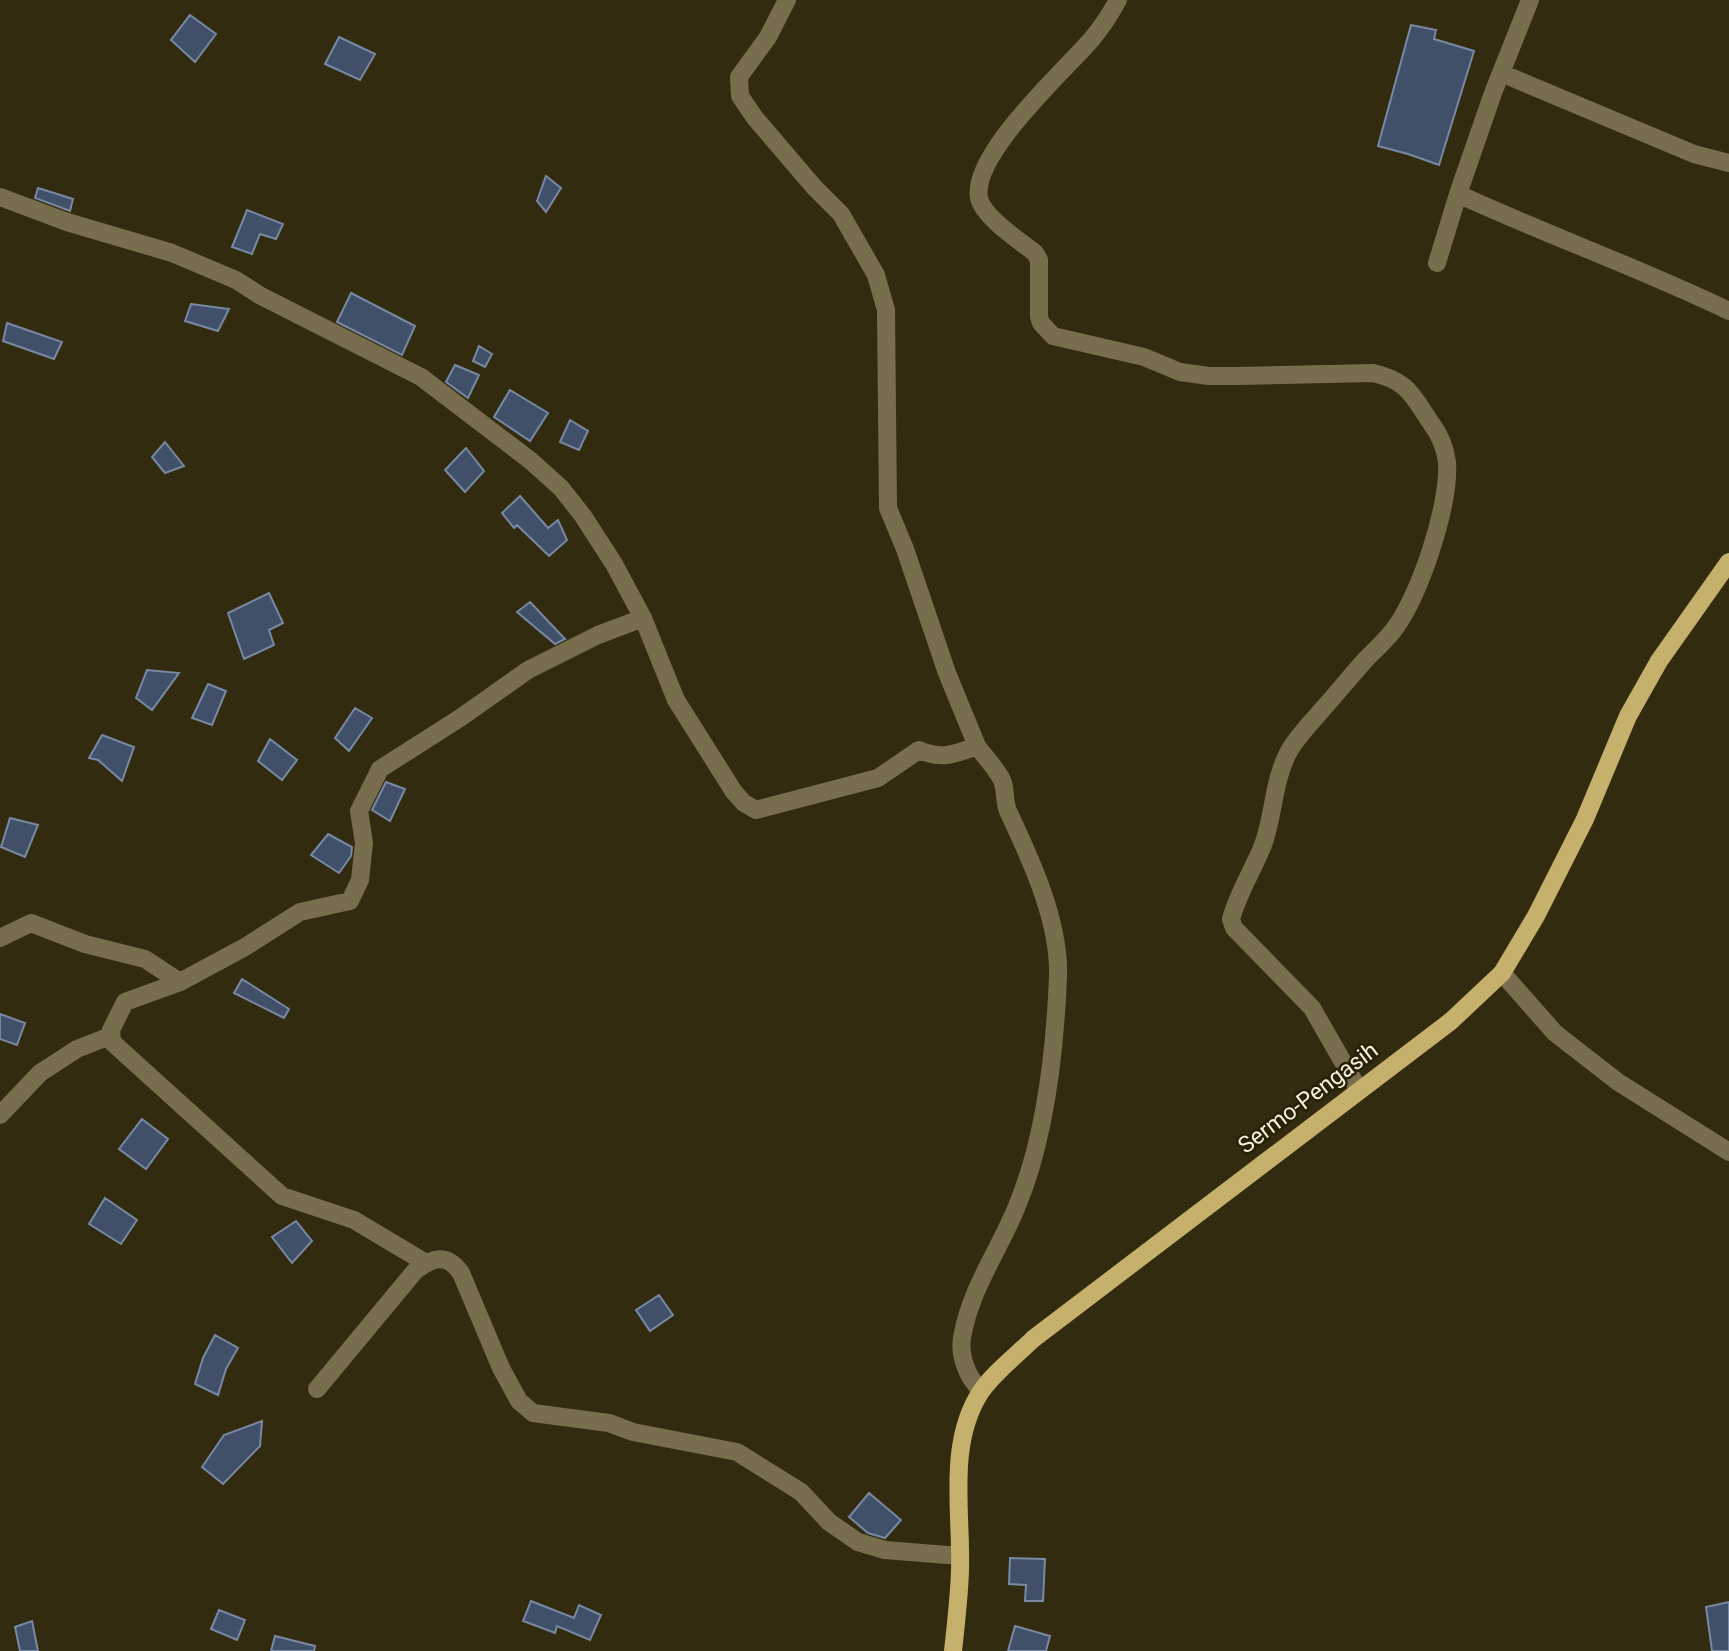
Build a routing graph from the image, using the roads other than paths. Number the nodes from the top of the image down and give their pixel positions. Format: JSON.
{"nodes":[{"id":1,"x":787,"y":0,"type":"edge"},
{"id":2,"x":1118,"y":0,"type":"edge"},
{"id":3,"x":1530,"y":0,"type":"edge"},
{"id":4,"x":1501,"y":73,"type":"junction"},
{"id":5,"x":1729,"y":163,"type":"edge"},
{"id":6,"x":1458,"y":194,"type":"junction"},
{"id":7,"x":0,"y":197,"type":"edge"},
{"id":8,"x":1437,"y":262,"type":"dead end"},
{"id":9,"x":1729,"y":311,"type":"edge"},
{"id":10,"x":1729,"y":562,"type":"edge"},
{"id":11,"x":643,"y":618,"type":"junction"},
{"id":12,"x":977,"y":746,"type":"junction"},
{"id":13,"x":0,"y":938,"type":"edge"},
{"id":14,"x":1502,"y":973,"type":"junction"},
{"id":15,"x":180,"y":982,"type":"junction"},
{"id":16,"x":110,"y":1036,"type":"junction"},
{"id":17,"x":1359,"y":1090,"type":"junction"},
{"id":18,"x":0,"y":1115,"type":"edge"},
{"id":19,"x":1729,"y":1152,"type":"edge"},
{"id":20,"x":426,"y":1263,"type":"junction"},
{"id":21,"x":317,"y":1389,"type":"dead end"},
{"id":22,"x":981,"y":1390,"type":"junction"},
{"id":23,"x":960,"y":1556,"type":"junction"},
{"id":24,"x":953,"y":1651,"type":"edge"}],
"edges":[{"from":1,"to":12,"type":"street"},
{"from":2,"to":17,"type":"street"},
{"from":3,"to":4,"type":"street"},
{"from":4,"to":5,"type":"street"},
{"from":4,"to":6,"type":"street"},
{"from":6,"to":8,"type":"street"},
{"from":6,"to":9,"type":"street"},
{"from":7,"to":11,"type":"street"},
{"from":10,"to":14,"type":"main road","name":"Sermo-Pengasih"},
{"from":11,"to":12,"type":"street"},
{"from":11,"to":15,"type":"street"},
{"from":12,"to":22,"type":"street"},
{"from":13,"to":15,"type":"street"},
{"from":14,"to":17,"type":"main road","name":"Sermo-Pengasih"},
{"from":14,"to":19,"type":"street"},
{"from":15,"to":16,"type":"street"},
{"from":16,"to":18,"type":"street"},
{"from":16,"to":20,"type":"street"},
{"from":17,"to":22,"type":"main road","name":"Sermo-Pengasih"},
{"from":20,"to":21,"type":"street"},
{"from":20,"to":23,"type":"street"},
{"from":22,"to":23,"type":"main road","name":"Sermo-Pengasih"},
{"from":23,"to":24,"type":"main road","name":"Sermo-Pengasih"}]}
